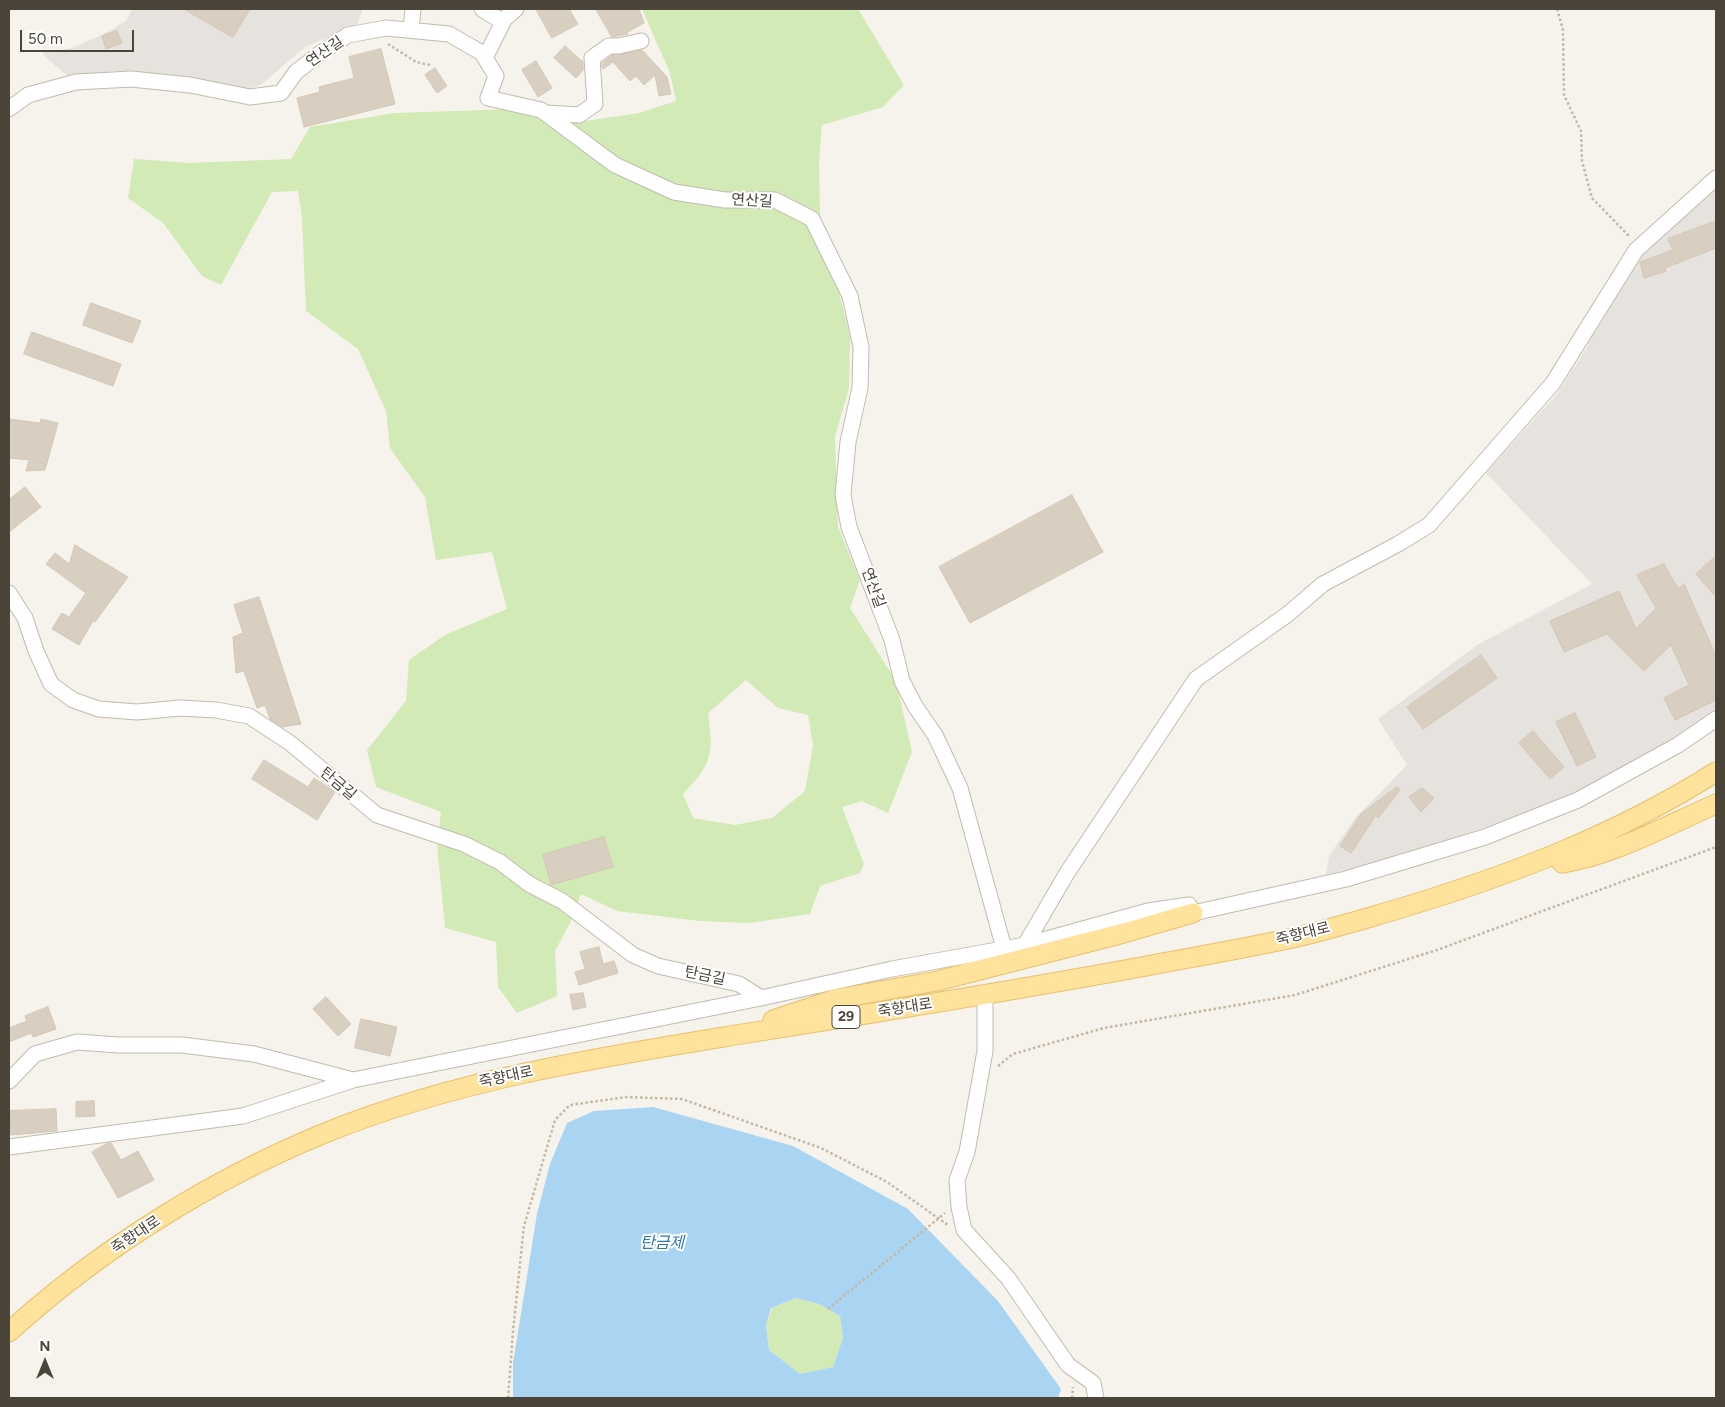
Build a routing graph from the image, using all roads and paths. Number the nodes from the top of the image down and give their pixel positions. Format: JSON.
{"nodes":[{"id":1,"x":413,"y":9,"type":"edge"},
{"id":2,"x":482,"y":9,"type":"edge"},
{"id":3,"x":516,"y":9,"type":"edge"},
{"id":4,"x":1557,"y":9,"type":"edge"},
{"id":5,"x":502,"y":21,"type":"junction"},
{"id":6,"x":380,"y":29,"type":"junction"},
{"id":7,"x":411,"y":30,"type":"junction"},
{"id":8,"x":641,"y":40,"type":"dead end"},
{"id":9,"x":485,"y":58,"type":"junction"},
{"id":10,"x":430,"y":65,"type":"dead end"},
{"id":11,"x":9,"y":109,"type":"edge"},
{"id":12,"x":546,"y":113,"type":"junction"},
{"id":13,"x":1716,"y":178,"type":"edge"},
{"id":14,"x":1639,"y":247,"type":"junction"},
{"id":15,"x":9,"y":593,"type":"edge"},
{"id":16,"x":1716,"y":719,"type":"edge"},
{"id":17,"x":1716,"y":772,"type":"edge"},
{"id":18,"x":1716,"y":804,"type":"edge"},
{"id":19,"x":1716,"y":847,"type":"edge"},
{"id":20,"x":1514,"y":870,"type":"junction"},
{"id":21,"x":1193,"y":913,"type":"junction"},
{"id":22,"x":1025,"y":945,"type":"junction"},
{"id":23,"x":1006,"y":955,"type":"junction"},
{"id":24,"x":985,"y":996,"type":"junction"},
{"id":25,"x":761,"y":998,"type":"junction"},
{"id":26,"x":720,"y":1038,"type":"junction"},
{"id":27,"x":353,"y":1080,"type":"junction"},
{"id":28,"x":9,"y":1081,"type":"edge"},
{"id":29,"x":979,"y":1081,"type":"junction"},
{"id":30,"x":9,"y":1147,"type":"edge"},
{"id":31,"x":940,"y":1218,"type":"junction"},
{"id":32,"x":950,"y":1227,"type":"dead end"},
{"id":33,"x":828,"y":1309,"type":"dead end"},
{"id":34,"x":9,"y":1332,"type":"edge"},
{"id":35,"x":508,"y":1398,"type":"edge"},
{"id":36,"x":1096,"y":1398,"type":"edge"}],
"edges":[{"from":1,"to":7,"type":"street"},
{"from":2,"to":5,"type":"street"},
{"from":3,"to":5,"type":"street"},
{"from":4,"to":14,"type":"path"},
{"from":5,"to":9,"type":"street"},
{"from":6,"to":7,"type":"street","name":"연산길"},
{"from":6,"to":10,"type":"path"},
{"from":6,"to":11,"type":"street","name":"연산길"},
{"from":7,"to":9,"type":"street","name":"연산길"},
{"from":8,"to":12,"type":"street"},
{"from":9,"to":12,"type":"street","name":"연산길"},
{"from":12,"to":23,"type":"street","name":"연산길"},
{"from":13,"to":14,"type":"street"},
{"from":14,"to":22,"type":"street"},
{"from":15,"to":25,"type":"street","name":"탄금길"},
{"from":16,"to":21,"type":"street"},
{"from":17,"to":20,"type":"main road","name":"죽향대로","number":"29"},
{"from":18,"to":20,"type":"main road"},
{"from":19,"to":29,"type":"path"},
{"from":20,"to":24,"type":"main road","name":"죽향대로","number":"29"},
{"from":21,"to":22,"type":"street"},
{"from":21,"to":23,"type":"main road"},
{"from":22,"to":23,"type":"street"},
{"from":23,"to":25,"type":"street"},
{"from":23,"to":26,"type":"main road"},
{"from":24,"to":26,"type":"main road","name":"죽향대로","number":"29"},
{"from":24,"to":29,"type":"street"},
{"from":25,"to":27,"type":"street","name":"탄금길"},
{"from":26,"to":34,"type":"main road","name":"죽향대로","number":"29"},
{"from":27,"to":28,"type":"street","name":"탄금길"},
{"from":27,"to":30,"type":"street"},
{"from":29,"to":36,"type":"street"},
{"from":31,"to":32,"type":"path"},
{"from":31,"to":33,"type":"path"},
{"from":31,"to":35,"type":"path"}]}
